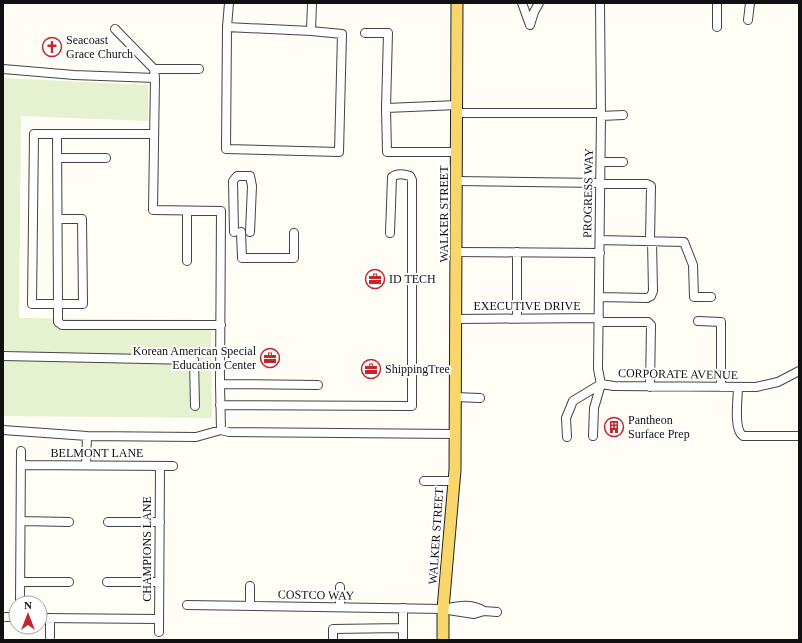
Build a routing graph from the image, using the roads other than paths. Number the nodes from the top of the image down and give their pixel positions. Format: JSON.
{"nodes":[{"id":1,"x":229,"y":3,"type":"edge"},
{"id":2,"x":312,"y":3,"type":"edge"},
{"id":3,"x":457,"y":3,"type":"edge"},
{"id":4,"x":522,"y":3,"type":"edge"},
{"id":5,"x":539,"y":3,"type":"edge"},
{"id":6,"x":600,"y":3,"type":"edge"},
{"id":7,"x":718,"y":3,"type":"edge"},
{"id":8,"x":750,"y":3,"type":"edge"},
{"id":9,"x":748,"y":20,"type":"dead end"},
{"id":10,"x":227,"y":27,"type":"junction"},
{"id":11,"x":717,"y":27,"type":"dead end"},
{"id":12,"x":115,"y":29,"type":"dead end"},
{"id":13,"x":311,"y":31,"type":"junction"},
{"id":14,"x":365,"y":33,"type":"dead end"},
{"id":15,"x":3,"y":69,"type":"edge"},
{"id":16,"x":198,"y":70,"type":"dead end"},
{"id":17,"x":154,"y":74,"type":"junction"},
{"id":18,"x":386,"y":108,"type":"junction"},
{"id":19,"x":457,"y":109,"type":"junction"},
{"id":20,"x":601,"y":114,"type":"junction"},
{"id":21,"x":623,"y":115,"type":"dead end"},
{"id":22,"x":57,"y":134,"type":"junction"},
{"id":23,"x":154,"y":134,"type":"junction"},
{"id":24,"x":457,"y":152,"type":"junction"},
{"id":25,"x":58,"y":158,"type":"junction"},
{"id":26,"x":106,"y":158,"type":"dead end"},
{"id":27,"x":601,"y":162,"type":"junction"},
{"id":28,"x":623,"y":162,"type":"dead end"},
{"id":29,"x":457,"y":181,"type":"junction"},
{"id":30,"x":600,"y":183,"type":"junction"},
{"id":31,"x":186,"y":211,"type":"junction"},
{"id":32,"x":58,"y":219,"type":"junction"},
{"id":33,"x":250,"y":232,"type":"dead end"},
{"id":34,"x":294,"y":233,"type":"dead end"},
{"id":35,"x":390,"y":233,"type":"dead end"},
{"id":36,"x":600,"y":240,"type":"junction"},
{"id":37,"x":651,"y":241,"type":"junction"},
{"id":38,"x":456,"y":252,"type":"junction"},
{"id":39,"x":517,"y":252,"type":"junction"},
{"id":40,"x":600,"y":253,"type":"junction"},
{"id":41,"x":187,"y":261,"type":"dead end"},
{"id":42,"x":599,"y":297,"type":"junction"},
{"id":43,"x":711,"y":297,"type":"dead end"},
{"id":44,"x":58,"y":304,"type":"junction"},
{"id":45,"x":516,"y":318,"type":"junction"},
{"id":46,"x":456,"y":319,"type":"junction"},
{"id":47,"x":599,"y":320,"type":"junction"},
{"id":48,"x":698,"y":321,"type":"dead end"},
{"id":49,"x":221,"y":325,"type":"junction"},
{"id":50,"x":3,"y":356,"type":"edge"},
{"id":51,"x":798,"y":374,"type":"edge"},
{"id":52,"x":220,"y":384,"type":"junction"},
{"id":53,"x":601,"y":384,"type":"junction"},
{"id":54,"x":318,"y":385,"type":"dead end"},
{"id":55,"x":650,"y":387,"type":"junction"},
{"id":56,"x":721,"y":387,"type":"junction"},
{"id":57,"x":738,"y":387,"type":"junction"},
{"id":58,"x":455,"y":397,"type":"junction"},
{"id":59,"x":480,"y":398,"type":"dead end"},
{"id":60,"x":220,"y":404,"type":"junction"},
{"id":61,"x":195,"y":406,"type":"dead end"},
{"id":62,"x":3,"y":430,"type":"edge"},
{"id":63,"x":221,"y":430,"type":"junction"},
{"id":64,"x":455,"y":434,"type":"junction"},
{"id":65,"x":87,"y":436,"type":"junction"},
{"id":66,"x":593,"y":436,"type":"dead end"},
{"id":67,"x":799,"y":436,"type":"edge"},
{"id":68,"x":567,"y":437,"type":"dead end"},
{"id":69,"x":21,"y":451,"type":"dead end"},
{"id":70,"x":21,"y":465,"type":"junction"},
{"id":71,"x":86,"y":465,"type":"junction"},
{"id":72,"x":160,"y":466,"type":"junction"},
{"id":73,"x":173,"y":466,"type":"dead end"},
{"id":74,"x":424,"y":481,"type":"dead end"},
{"id":75,"x":454,"y":481,"type":"junction"},
{"id":76,"x":21,"y":521,"type":"junction"},
{"id":77,"x":69,"y":522,"type":"dead end"},
{"id":78,"x":108,"y":522,"type":"dead end"},
{"id":79,"x":160,"y":522,"type":"junction"},
{"id":80,"x":21,"y":582,"type":"junction"},
{"id":81,"x":69,"y":582,"type":"dead end"},
{"id":82,"x":107,"y":582,"type":"dead end"},
{"id":83,"x":159,"y":582,"type":"junction"},
{"id":84,"x":250,"y":586,"type":"dead end"},
{"id":85,"x":340,"y":586,"type":"dead end"},
{"id":86,"x":20,"y":595,"type":"edge"},
{"id":87,"x":188,"y":605,"type":"dead end"},
{"id":88,"x":250,"y":606,"type":"junction"},
{"id":89,"x":340,"y":607,"type":"junction"},
{"id":90,"x":404,"y":608,"type":"junction"},
{"id":91,"x":444,"y":608,"type":"junction"},
{"id":92,"x":497,"y":612,"type":"dead end"},
{"id":93,"x":50,"y":618,"type":"joint"},
{"id":94,"x":159,"y":619,"type":"junction"},
{"id":95,"x":403,"y":628,"type":"junction"},
{"id":96,"x":159,"y":632,"type":"dead end"},
{"id":97,"x":50,"y":637,"type":"dead end"},
{"id":98,"x":333,"y":640,"type":"edge"},
{"id":99,"x":403,"y":640,"type":"edge"},
{"id":100,"x":443,"y":640,"type":"edge"}],
"edges":[{"from":1,"to":10,"type":"street"},
{"from":2,"to":13,"type":"street"},
{"from":3,"to":19,"type":"main road","name":"WALKER STREET"},
{"from":4,"to":5,"type":"street"},
{"from":6,"to":20,"type":"street","name":"PROGRESS WAY"},
{"from":7,"to":11,"type":"street"},
{"from":8,"to":9,"type":"street"},
{"from":10,"to":13,"type":"street"},
{"from":10,"to":13,"type":"street"},
{"from":12,"to":17,"type":"street"},
{"from":14,"to":18,"type":"street"},
{"from":15,"to":17,"type":"street"},
{"from":16,"to":17,"type":"street"},
{"from":17,"to":23,"type":"street"},
{"from":18,"to":19,"type":"street"},
{"from":18,"to":24,"type":"street"},
{"from":19,"to":20,"type":"street"},
{"from":19,"to":24,"type":"main road","name":"WALKER STREET"},
{"from":20,"to":21,"type":"street"},
{"from":20,"to":27,"type":"street","name":"PROGRESS WAY"},
{"from":22,"to":23,"type":"street"},
{"from":22,"to":25,"type":"street"},
{"from":22,"to":44,"type":"street"},
{"from":23,"to":31,"type":"street"},
{"from":24,"to":29,"type":"main road","name":"WALKER STREET"},
{"from":25,"to":26,"type":"street"},
{"from":25,"to":32,"type":"street"},
{"from":27,"to":28,"type":"street"},
{"from":27,"to":30,"type":"street","name":"PROGRESS WAY"},
{"from":29,"to":30,"type":"street"},
{"from":29,"to":38,"type":"main road","name":"WALKER STREET"},
{"from":30,"to":36,"type":"street","name":"PROGRESS WAY"},
{"from":30,"to":37,"type":"street"},
{"from":31,"to":41,"type":"street"},
{"from":31,"to":49,"type":"street"},
{"from":32,"to":44,"type":"street"},
{"from":32,"to":44,"type":"street"},
{"from":33,"to":34,"type":"street"},
{"from":35,"to":60,"type":"street"},
{"from":36,"to":37,"type":"street"},
{"from":36,"to":40,"type":"street","name":"PROGRESS WAY"},
{"from":37,"to":42,"type":"street"},
{"from":37,"to":43,"type":"street"},
{"from":38,"to":39,"type":"street"},
{"from":38,"to":46,"type":"main road","name":"WALKER STREET"},
{"from":39,"to":40,"type":"street"},
{"from":39,"to":45,"type":"street"},
{"from":40,"to":42,"type":"street","name":"PROGRESS WAY"},
{"from":42,"to":47,"type":"street","name":"PROGRESS WAY"},
{"from":44,"to":49,"type":"street"},
{"from":45,"to":46,"type":"street","name":"EXECUTIVE DRIVE"},
{"from":45,"to":47,"type":"street","name":"EXECUTIVE DRIVE"},
{"from":46,"to":58,"type":"main road","name":"WALKER STREET"},
{"from":47,"to":53,"type":"street","name":"PROGRESS WAY"},
{"from":47,"to":55,"type":"street","name":"EXECUTIVE DRIVE"},
{"from":48,"to":56,"type":"street"},
{"from":49,"to":52,"type":"street"},
{"from":50,"to":61,"type":"street"},
{"from":51,"to":57,"type":"street","name":"CORPORATE AVENUE"},
{"from":52,"to":54,"type":"street"},
{"from":52,"to":60,"type":"street"},
{"from":53,"to":55,"type":"street","name":"CORPORATE AVENUE"},
{"from":53,"to":66,"type":"street"},
{"from":53,"to":68,"type":"street"},
{"from":55,"to":56,"type":"street","name":"CORPORATE AVENUE"},
{"from":56,"to":57,"type":"street","name":"CORPORATE AVENUE"},
{"from":57,"to":67,"type":"street"},
{"from":58,"to":59,"type":"street"},
{"from":58,"to":64,"type":"main road","name":"WALKER STREET"},
{"from":60,"to":63,"type":"street"},
{"from":62,"to":65,"type":"street"},
{"from":63,"to":64,"type":"street"},
{"from":63,"to":65,"type":"street"},
{"from":64,"to":75,"type":"main road","name":"WALKER STREET"},
{"from":65,"to":71,"type":"street"},
{"from":69,"to":70,"type":"street"},
{"from":70,"to":71,"type":"street","name":"BELMONT LANE"},
{"from":70,"to":76,"type":"street"},
{"from":71,"to":72,"type":"street","name":"BELMONT LANE"},
{"from":72,"to":73,"type":"street","name":"BELMONT LANE"},
{"from":72,"to":79,"type":"street","name":"CHAMPIONS LANE"},
{"from":74,"to":75,"type":"street"},
{"from":75,"to":91,"type":"main road","name":"WALKER STREET"},
{"from":76,"to":77,"type":"street"},
{"from":76,"to":80,"type":"street"},
{"from":78,"to":79,"type":"street"},
{"from":79,"to":83,"type":"street","name":"CHAMPIONS LANE"},
{"from":80,"to":81,"type":"street"},
{"from":80,"to":86,"type":"street"},
{"from":82,"to":83,"type":"street"},
{"from":83,"to":94,"type":"street","name":"CHAMPIONS LANE"},
{"from":84,"to":88,"type":"street"},
{"from":85,"to":89,"type":"street"},
{"from":87,"to":88,"type":"street","name":"COSTCO WAY"},
{"from":88,"to":89,"type":"street","name":"COSTCO WAY"},
{"from":89,"to":90,"type":"street","name":"COSTCO WAY"},
{"from":90,"to":91,"type":"street","name":"COSTCO WAY"},
{"from":90,"to":95,"type":"street"},
{"from":91,"to":92,"type":"street","name":"COSTCO WAY"},
{"from":91,"to":100,"type":"main road","name":"WALKER STREET"},
{"from":93,"to":94,"type":"street"},
{"from":93,"to":97,"type":"street"},
{"from":94,"to":96,"type":"street","name":"CHAMPIONS LANE"},
{"from":95,"to":98,"type":"street"},
{"from":95,"to":99,"type":"street"}]}
